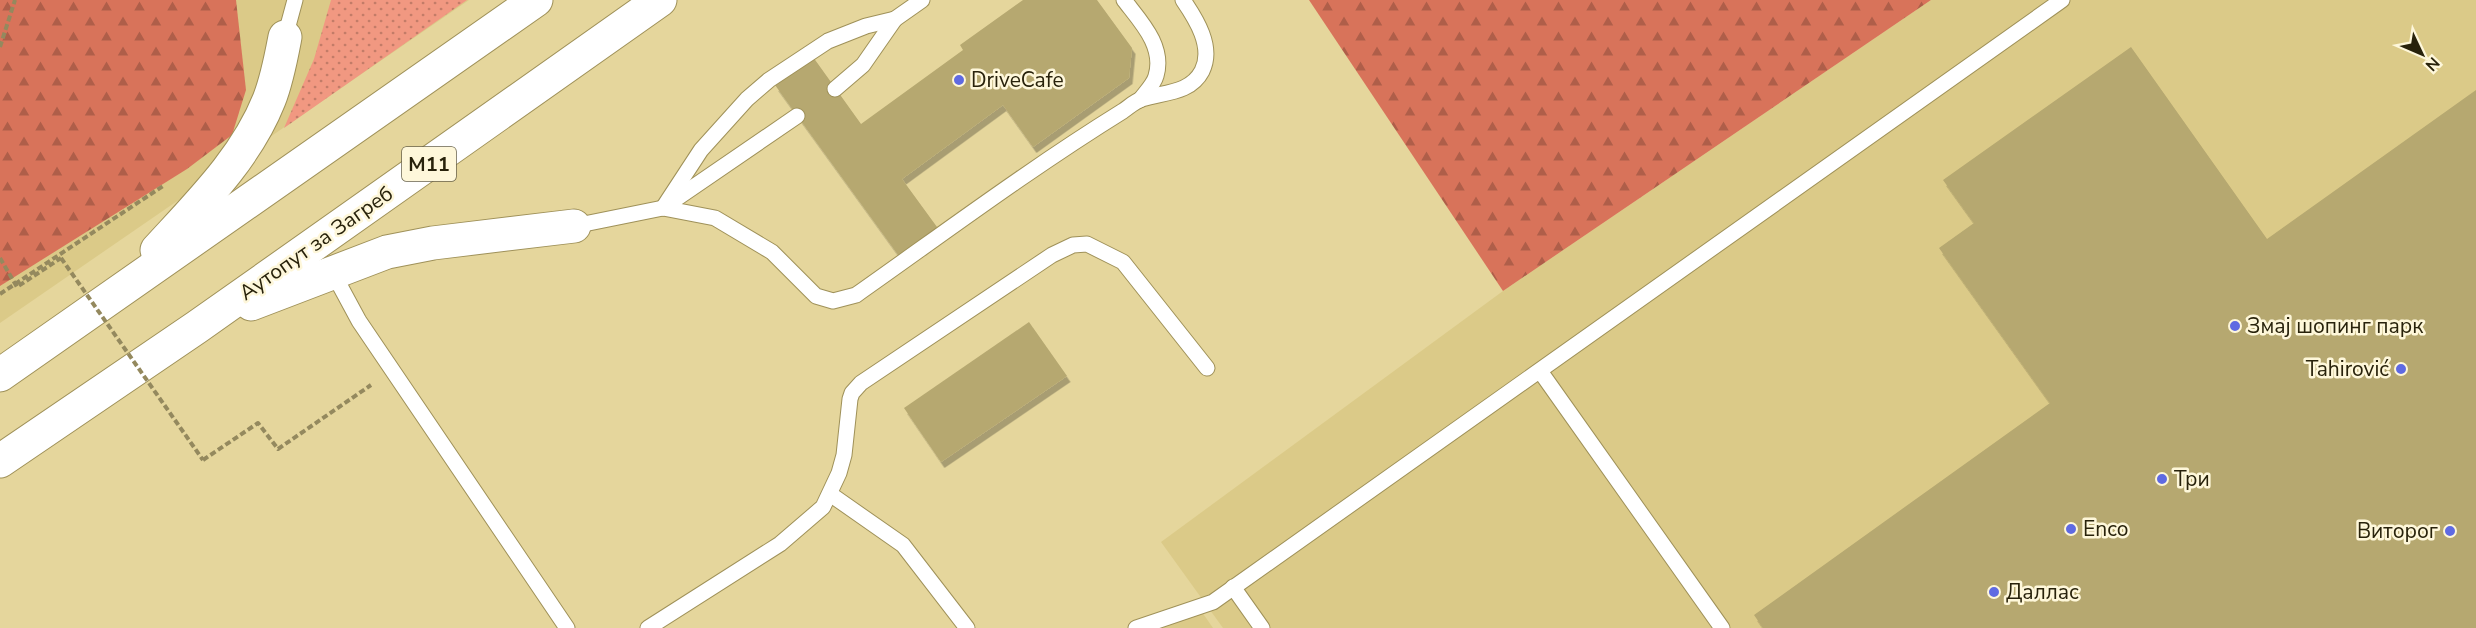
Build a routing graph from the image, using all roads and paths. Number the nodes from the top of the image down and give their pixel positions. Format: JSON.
{"nodes":[{"id":1,"x":15,"y":0,"type":"edge"},
{"id":2,"x":295,"y":0,"type":"edge"},
{"id":3,"x":536,"y":0,"type":"edge"},
{"id":4,"x":660,"y":0,"type":"edge"},
{"id":5,"x":922,"y":0,"type":"edge"},
{"id":6,"x":1124,"y":0,"type":"edge"},
{"id":7,"x":1183,"y":0,"type":"edge"},
{"id":8,"x":2062,"y":0,"type":"edge"},
{"id":9,"x":895,"y":19,"type":"junction"},
{"id":10,"x":285,"y":37,"type":"joint"},
{"id":11,"x":0,"y":48,"type":"edge"},
{"id":12,"x":835,"y":89,"type":"dead end"},
{"id":13,"x":1140,"y":100,"type":"junction"},
{"id":14,"x":797,"y":116,"type":"dead end"},
{"id":15,"x":171,"y":181,"type":"dead end"},
{"id":16,"x":663,"y":208,"type":"junction"},
{"id":17,"x":574,"y":226,"type":"joint"},
{"id":18,"x":0,"y":258,"type":"edge"},
{"id":19,"x":332,"y":271,"type":"junction"},
{"id":20,"x":15,"y":284,"type":"junction"},
{"id":21,"x":0,"y":294,"type":"edge"},
{"id":22,"x":117,"y":295,"type":"junction"},
{"id":23,"x":196,"y":327,"type":"junction"},
{"id":24,"x":1207,"y":368,"type":"dead end"},
{"id":25,"x":392,"y":370,"type":"junction"},
{"id":26,"x":1540,"y":371,"type":"junction"},
{"id":27,"x":0,"y":375,"type":"edge"},
{"id":28,"x":0,"y":461,"type":"edge"},
{"id":29,"x":830,"y":494,"type":"junction"},
{"id":30,"x":1233,"y":587,"type":"junction"},
{"id":31,"x":567,"y":628,"type":"edge"},
{"id":32,"x":648,"y":628,"type":"edge"},
{"id":33,"x":968,"y":628,"type":"edge"},
{"id":34,"x":1136,"y":628,"type":"edge"},
{"id":35,"x":1262,"y":628,"type":"edge"},
{"id":36,"x":1722,"y":628,"type":"edge"}],
"edges":[{"from":1,"to":11,"type":"path"},
{"from":2,"to":10,"type":"lane"},
{"from":3,"to":22,"type":"highway"},
{"from":4,"to":23,"type":"highway","name":"Аутопут за Загреб","number":"M11"},
{"from":5,"to":9,"type":"lane"},
{"from":6,"to":13,"type":"lane"},
{"from":7,"to":13,"type":"lane"},
{"from":8,"to":26,"type":"lane"},
{"from":9,"to":12,"type":"lane"},
{"from":9,"to":16,"type":"lane"},
{"from":10,"to":22,"type":"highway"},
{"from":13,"to":16,"type":"lane"},
{"from":14,"to":16,"type":"lane"},
{"from":15,"to":20,"type":"path"},
{"from":16,"to":17,"type":"lane"},
{"from":17,"to":19,"type":"highway"},
{"from":18,"to":20,"type":"path"},
{"from":19,"to":23,"type":"highway"},
{"from":19,"to":25,"type":"lane"},
{"from":20,"to":21,"type":"path"},
{"from":20,"to":25,"type":"path","bridge":true},
{"from":22,"to":27,"type":"highway"},
{"from":23,"to":28,"type":"highway","name":"Аутопут за Загреб","number":"M11"},
{"from":24,"to":29,"type":"lane"},
{"from":25,"to":31,"type":"lane"},
{"from":26,"to":30,"type":"lane"},
{"from":26,"to":36,"type":"lane"},
{"from":29,"to":32,"type":"lane"},
{"from":29,"to":33,"type":"lane"},
{"from":30,"to":34,"type":"lane"},
{"from":30,"to":35,"type":"lane"}]}
